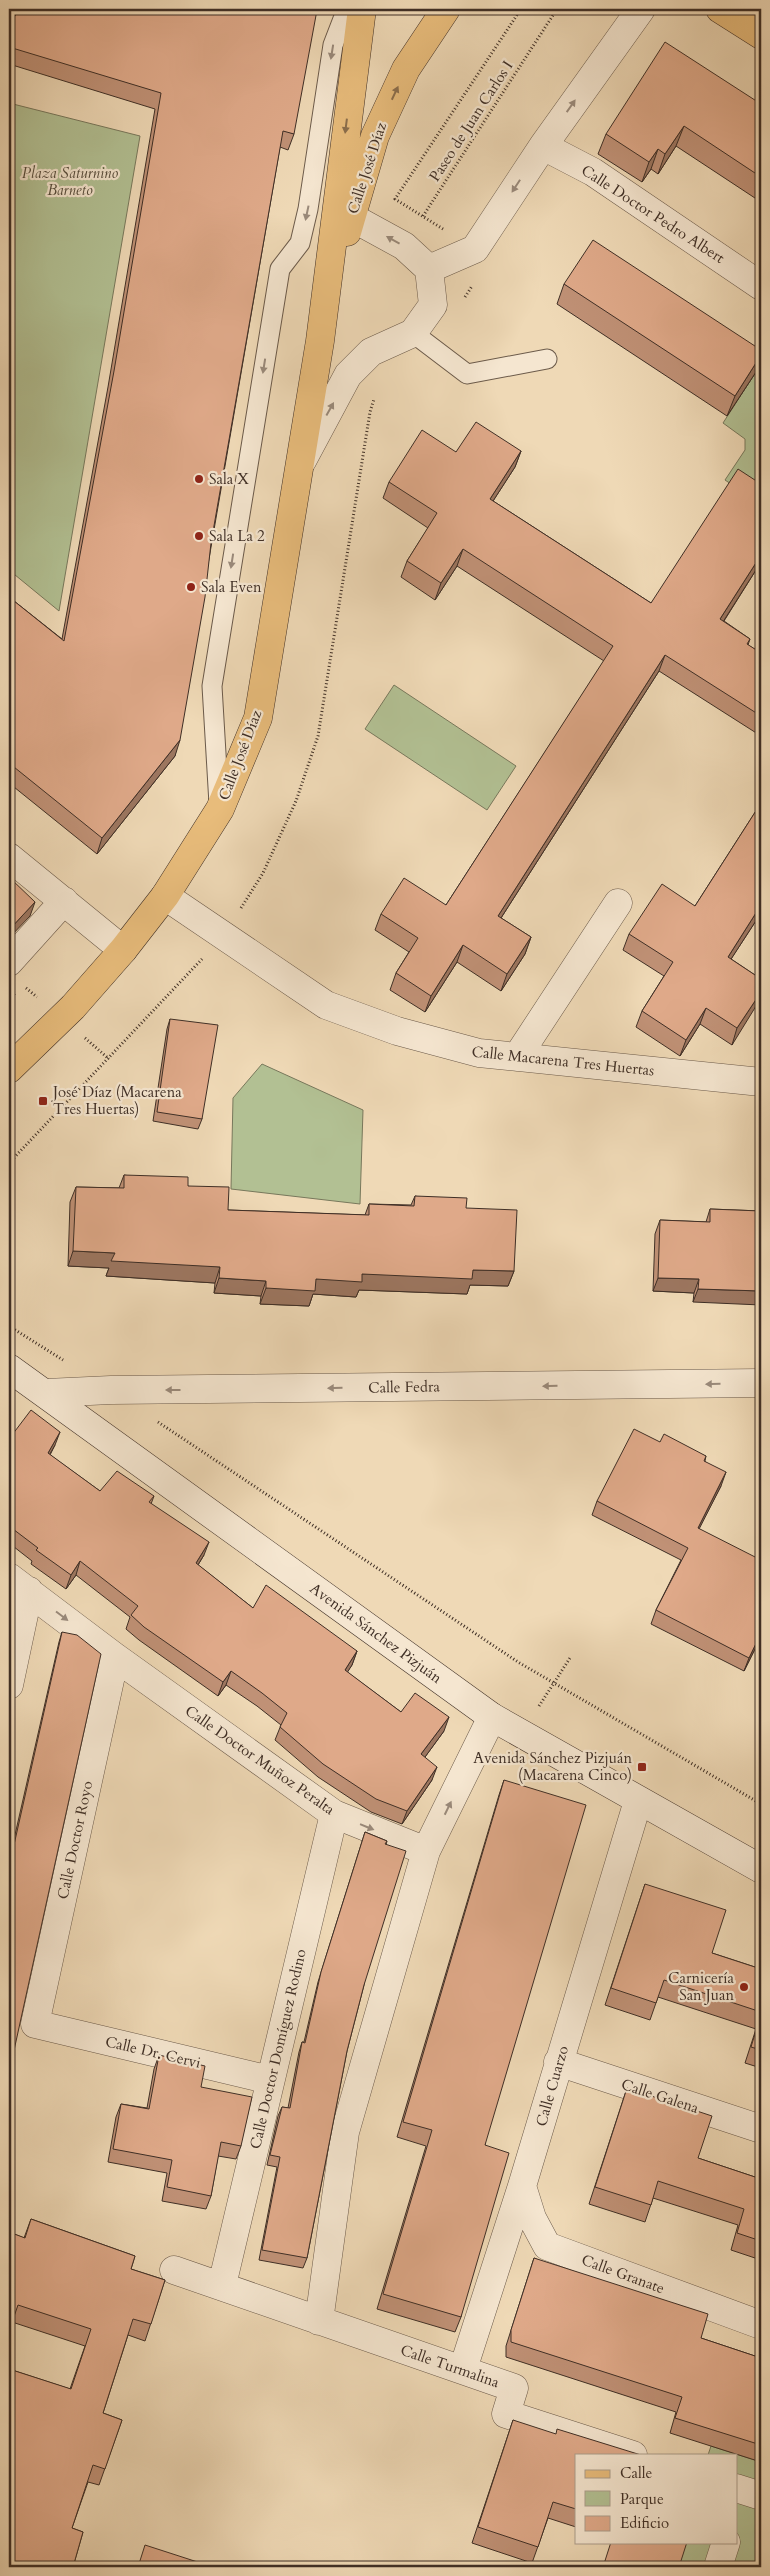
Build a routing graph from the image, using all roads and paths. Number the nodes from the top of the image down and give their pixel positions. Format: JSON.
{"nodes":[{"id":1,"x":352,"y":9,"type":"edge"},
{"id":2,"x":362,"y":9,"type":"edge"},
{"id":3,"x":446,"y":9,"type":"edge"},
{"id":4,"x":521,"y":9,"type":"edge"},
{"id":5,"x":557,"y":9,"type":"edge"},
{"id":6,"x":641,"y":9,"type":"edge"},
{"id":7,"x":720,"y":9,"type":"edge"},
{"id":8,"x":761,"y":35,"type":"edge"},
{"id":9,"x":543,"y":146,"type":"junction"},
{"id":10,"x":407,"y":206,"type":"dead end"},
{"id":11,"x":351,"y":217,"type":"junction"},
{"id":12,"x":404,"y":246,"type":"junction"},
{"id":13,"x":429,"y":269,"type":"junction"},
{"id":14,"x":761,"y":286,"type":"edge"},
{"id":15,"x":413,"y":333,"type":"junction"},
{"id":16,"x":320,"y":341,"type":"junction"},
{"id":17,"x":547,"y":359,"type":"dead end"},
{"id":18,"x":375,"y":396,"type":"dead end"},
{"id":19,"x":298,"y":468,"type":"junction"},
{"id":20,"x":220,"y":808,"type":"junction"},
{"id":21,"x":9,"y":857,"type":"edge"},
{"id":22,"x":165,"y":896,"type":"junction"},
{"id":23,"x":64,"y":901,"type":"junction"},
{"id":24,"x":618,"y":903,"type":"dead end"},
{"id":25,"x":237,"y":915,"type":"dead end"},
{"id":26,"x":123,"y":950,"type":"junction"},
{"id":27,"x":207,"y":954,"type":"dead end"},
{"id":28,"x":9,"y":962,"type":"edge"},
{"id":29,"x":517,"y":1058,"type":"junction"},
{"id":30,"x":9,"y":1069,"type":"edge"},
{"id":31,"x":761,"y":1082,"type":"edge"},
{"id":32,"x":9,"y":1163,"type":"edge"},
{"id":33,"x":9,"y":1326,"type":"edge"},
{"id":34,"x":70,"y":1364,"type":"dead end"},
{"id":35,"x":10,"y":1372,"type":"edge"},
{"id":36,"x":761,"y":1383,"type":"edge"},
{"id":37,"x":46,"y":1394,"type":"junction"},
{"id":38,"x":152,"y":1418,"type":"dead end"},
{"id":39,"x":19,"y":1584,"type":"edge"},
{"id":40,"x":115,"y":1657,"type":"junction"},
{"id":41,"x":570,"y":1658,"type":"dead end"},
{"id":42,"x":554,"y":1683,"type":"junction"},
{"id":43,"x":9,"y":1685,"type":"edge"},
{"id":44,"x":536,"y":1711,"type":"dead end"},
{"id":45,"x":492,"y":1717,"type":"junction"},
{"id":46,"x":638,"y":1801,"type":"junction"},
{"id":47,"x":761,"y":1804,"type":"edge"},
{"id":48,"x":334,"y":1814,"type":"junction"},
{"id":49,"x":426,"y":1851,"type":"junction"},
{"id":50,"x":761,"y":1869,"type":"edge"},
{"id":51,"x":36,"y":2024,"type":"joint"},
{"id":52,"x":558,"y":2062,"type":"junction"},
{"id":53,"x":270,"y":2080,"type":"junction"},
{"id":54,"x":761,"y":2129,"type":"edge"},
{"id":55,"x":522,"y":2186,"type":"junction"},
{"id":56,"x":174,"y":2270,"type":"dead end"},
{"id":57,"x":222,"y":2285,"type":"junction"},
{"id":58,"x":319,"y":2321,"type":"junction"},
{"id":59,"x":761,"y":2324,"type":"edge"},
{"id":60,"x":464,"y":2370,"type":"junction"},
{"id":61,"x":630,"y":2454,"type":"edge"},
{"id":62,"x":725,"y":2544,"type":"edge"},
{"id":63,"x":718,"y":2567,"type":"edge"}],
"edges":[{"from":1,"to":20,"type":"lane","one_way":true},
{"from":2,"to":16,"type":"main road","name":"Calle José Díaz","one_way":true},
{"from":11,"to":3,"type":"main road","name":"Calle José Díaz","one_way":true},
{"from":4,"to":10,"type":"path"},
{"from":5,"to":12,"type":"path","name":"Paseo de Juan Carlos I"},
{"from":9,"to":6,"type":"street","one_way":true},
{"from":7,"to":8,"type":"main road"},
{"from":9,"to":13,"type":"street","one_way":true},
{"from":9,"to":14,"type":"street","name":"Calle Doctor Pedro Albert"},
{"from":12,"to":11,"type":"street","one_way":true},
{"from":11,"to":16,"type":"main road","name":"Calle José Díaz"},
{"from":12,"to":13,"type":"street"},
{"from":13,"to":15,"type":"street"},
{"from":15,"to":17,"type":"lane"},
{"from":19,"to":15,"type":"street","one_way":true},
{"from":16,"to":19,"type":"main road","name":"Calle José Díaz"},
{"from":18,"to":25,"type":"path"},
{"from":19,"to":20,"type":"main road","name":"Calle José Díaz"},
{"from":20,"to":22,"type":"main road","name":"Calle José Díaz"},
{"from":21,"to":23,"type":"street"},
{"from":22,"to":26,"type":"main road","name":"Calle José Díaz"},
{"from":22,"to":29,"type":"street","name":"Calle Macarena Tres Huertas"},
{"from":23,"to":26,"type":"street"},
{"from":23,"to":28,"type":"street"},
{"from":24,"to":29,"type":"street"},
{"from":26,"to":30,"type":"main road","name":"Calle José Díaz"},
{"from":27,"to":32,"type":"path"},
{"from":29,"to":31,"type":"street","name":"Calle Macarena Tres Huertas"},
{"from":33,"to":34,"type":"path"},
{"from":35,"to":37,"type":"street","name":"Avenida Sánchez Pizjuán"},
{"from":36,"to":37,"type":"street","name":"Calle Fedra","one_way":true},
{"from":37,"to":45,"type":"street","name":"Avenida Sánchez Pizjuán"},
{"from":38,"to":42,"type":"path"},
{"from":39,"to":40,"type":"street","name":"Calle Doctor Muñoz Peralta","one_way":true},
{"from":39,"to":43,"type":"street"},
{"from":40,"to":48,"type":"street","name":"Calle Doctor Muñoz Peralta"},
{"from":40,"to":51,"type":"street","name":"Calle Doctor Royo"},
{"from":41,"to":42,"type":"path"},
{"from":42,"to":44,"type":"path"},
{"from":42,"to":47,"type":"path"},
{"from":45,"to":46,"type":"street","name":"Avenida Sánchez Pizjuán"},
{"from":49,"to":45,"type":"street","one_way":true},
{"from":46,"to":50,"type":"street","name":"Avenida Sánchez Pizjuán"},
{"from":46,"to":52,"type":"street","name":"Calle Cuarzo"},
{"from":48,"to":49,"type":"street","name":"Calle Doctor Muñoz Peralta","one_way":true},
{"from":48,"to":53,"type":"street","name":"Calle Doctor Domíguez Rodino"},
{"from":49,"to":58,"type":"street"},
{"from":51,"to":53,"type":"street","name":"Calle Dr. Cervi"},
{"from":52,"to":54,"type":"street","name":"Calle Galena"},
{"from":52,"to":55,"type":"street","name":"Calle Cuarzo"},
{"from":53,"to":57,"type":"street","name":"Calle Doctor Domíguez Rodino"},
{"from":55,"to":59,"type":"street","name":"Calle Granate"},
{"from":55,"to":60,"type":"street","name":"Calle Cuarzo"},
{"from":56,"to":57,"type":"street","name":"Calle Turmalina"},
{"from":57,"to":58,"type":"street","name":"Calle Turmalina"},
{"from":58,"to":60,"type":"street","name":"Calle Turmalina"},
{"from":60,"to":61,"type":"street","name":"Calle Turmalina"},
{"from":62,"to":63,"type":"street"}]}
